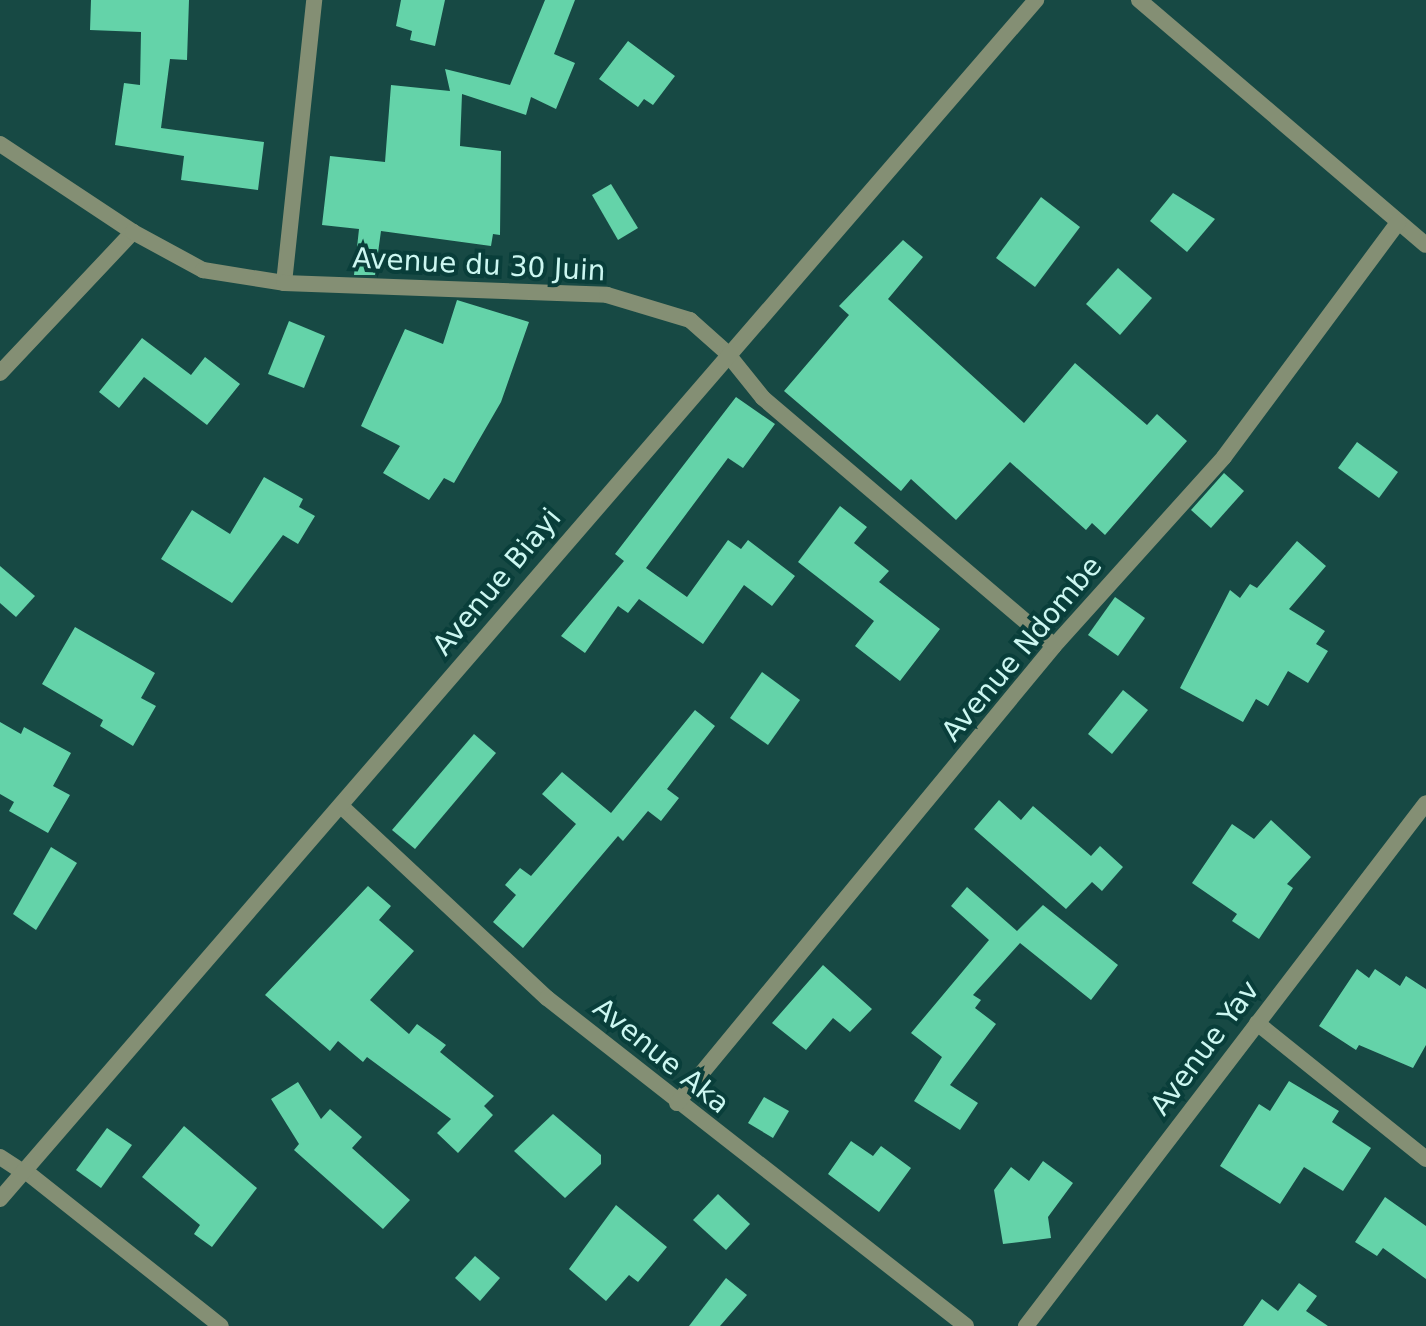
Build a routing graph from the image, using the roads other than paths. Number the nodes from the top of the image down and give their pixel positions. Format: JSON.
{"nodes":[{"id":1,"x":314,"y":0,"type":"edge"},
{"id":2,"x":1036,"y":0,"type":"edge"},
{"id":3,"x":1139,"y":0,"type":"edge"},
{"id":4,"x":0,"y":144,"type":"edge"},
{"id":5,"x":1398,"y":223,"type":"junction"},
{"id":6,"x":133,"y":232,"type":"junction"},
{"id":7,"x":1426,"y":245,"type":"edge"},
{"id":8,"x":284,"y":283,"type":"junction"},
{"id":9,"x":726,"y":352,"type":"junction"},
{"id":10,"x":0,"y":373,"type":"edge"},
{"id":11,"x":1054,"y":646,"type":"junction"},
{"id":12,"x":1426,"y":803,"type":"edge"},
{"id":13,"x":341,"y":806,"type":"junction"},
{"id":14,"x":1257,"y":1023,"type":"junction"},
{"id":15,"x":677,"y":1103,"type":"junction"},
{"id":16,"x":0,"y":1157,"type":"edge"},
{"id":17,"x":1426,"y":1159,"type":"edge"},
{"id":18,"x":23,"y":1171,"type":"junction"},
{"id":19,"x":0,"y":1199,"type":"edge"},
{"id":20,"x":221,"y":1326,"type":"edge"},
{"id":21,"x":966,"y":1326,"type":"edge"},
{"id":22,"x":1026,"y":1326,"type":"edge"}],
"edges":[{"from":1,"to":8,"type":"street"},
{"from":2,"to":9,"type":"street","name":"Avenue Biayi"},
{"from":3,"to":5,"type":"street"},
{"from":4,"to":6,"type":"street","name":"Avenue du 30 Juin"},
{"from":5,"to":7,"type":"street"},
{"from":5,"to":11,"type":"street","name":"Avenue Ndombe"},
{"from":6,"to":8,"type":"street","name":"Avenue du 30 Juin"},
{"from":6,"to":10,"type":"street"},
{"from":8,"to":9,"type":"street","name":"Avenue du 30 Juin"},
{"from":9,"to":11,"type":"street","name":"Avenue du 30 Juin"},
{"from":9,"to":13,"type":"street","name":"Avenue Biayi"},
{"from":11,"to":15,"type":"street","name":"Avenue Ndombe"},
{"from":12,"to":14,"type":"street","name":"Avenue Yav"},
{"from":13,"to":15,"type":"street","name":"Avenue Aka"},
{"from":13,"to":18,"type":"street","name":"Avenue Biayi"},
{"from":14,"to":17,"type":"street"},
{"from":14,"to":22,"type":"street","name":"Avenue Yav"},
{"from":15,"to":21,"type":"street","name":"Avenue Aka"},
{"from":16,"to":18,"type":"street"},
{"from":18,"to":19,"type":"street","name":"Avenue Biayi"},
{"from":18,"to":20,"type":"street"}]}
